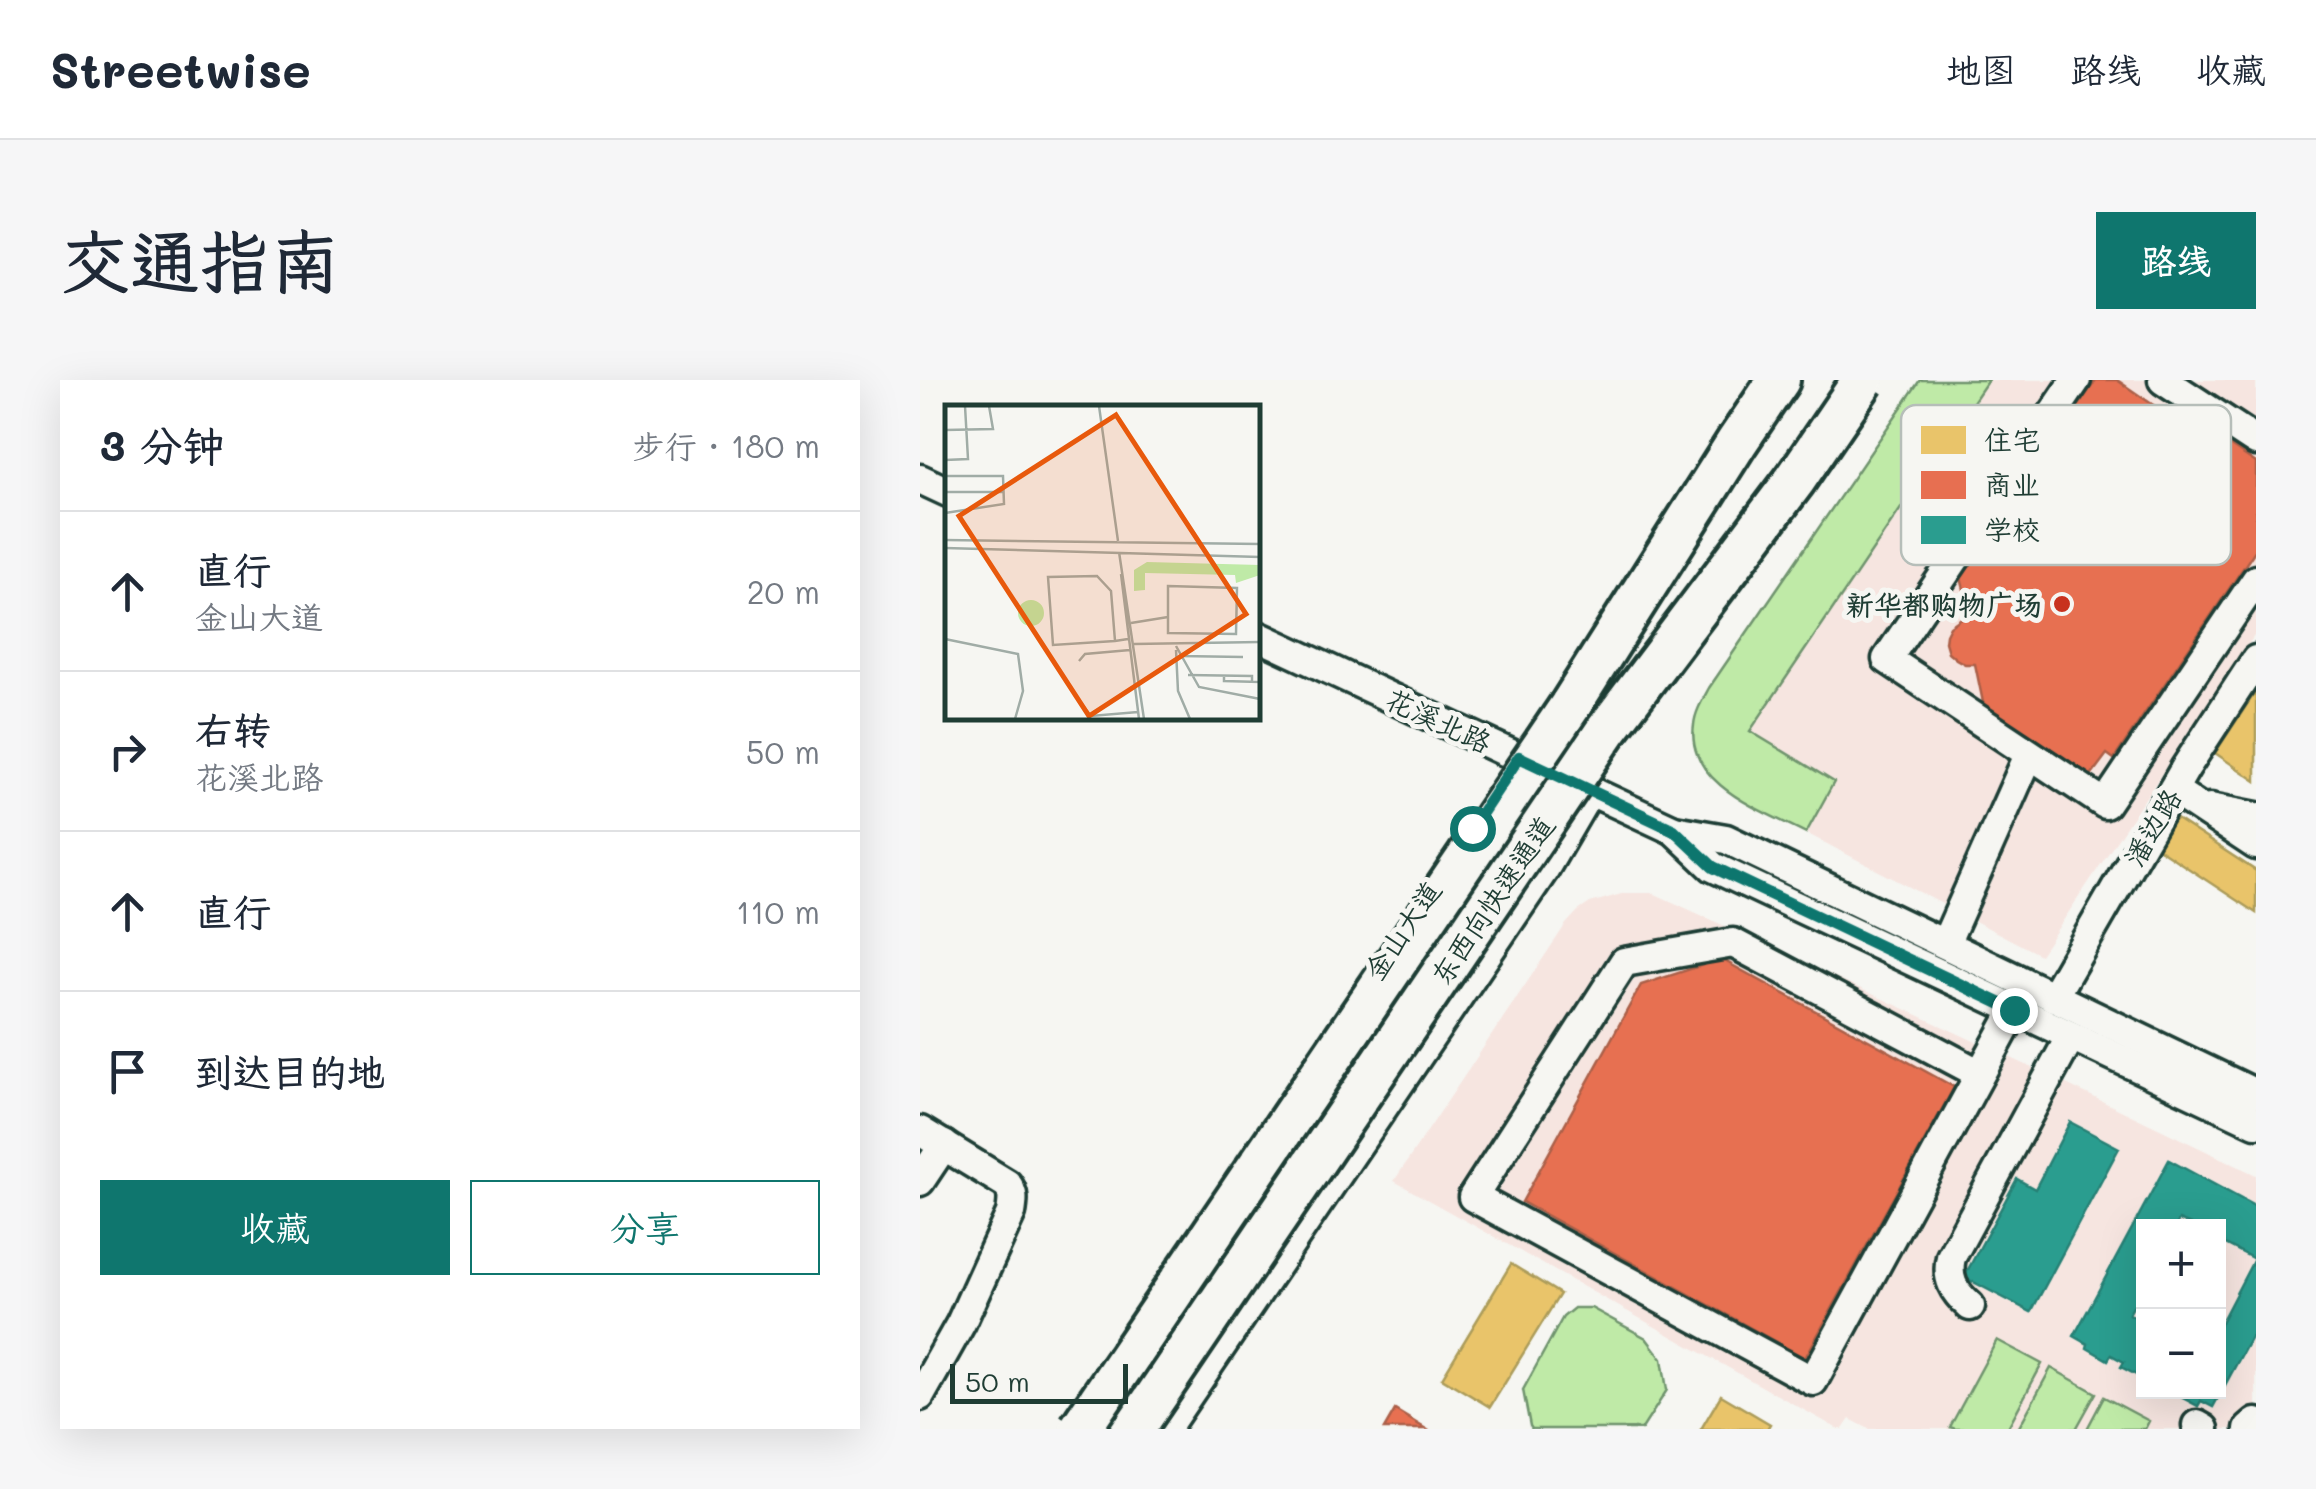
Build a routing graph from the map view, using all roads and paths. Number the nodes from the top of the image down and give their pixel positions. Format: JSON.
{"nodes":[{"id":1,"x":1776,"y":380,"type":"edge"},
{"id":2,"x":1861,"y":380,"type":"edge"},
{"id":3,"x":2076,"y":380,"type":"edge"},
{"id":4,"x":2163,"y":380,"type":"edge"},
{"id":5,"x":2059,"y":405,"type":"edge"},
{"id":6,"x":2201,"y":405,"type":"edge"},
{"id":7,"x":2231,"y":425,"type":"edge"},
{"id":8,"x":2256,"y":441,"type":"edge"},
{"id":9,"x":920,"y":478,"type":"edge"},
{"id":10,"x":945,"y":490,"type":"edge"},
{"id":11,"x":1950,"y":565,"type":"edge"},
{"id":12,"x":2256,"y":580,"type":"edge"},
{"id":13,"x":1260,"y":637,"type":"edge"},
{"id":14,"x":2256,"y":660,"type":"edge"},
{"id":15,"x":2029,"y":755,"type":"junction"},
{"id":16,"x":1519,"y":757,"type":"junction"},
{"id":17,"x":1587,"y":789,"type":"junction"},
{"id":18,"x":2183,"y":797,"type":"junction"},
{"id":19,"x":2255,"y":815,"type":"edge"},
{"id":20,"x":1674,"y":830,"type":"junction"},
{"id":21,"x":2256,"y":845,"type":"edge"},
{"id":22,"x":1945,"y":944,"type":"junction"},
{"id":23,"x":2053,"y":996,"type":"junction"},
{"id":24,"x":2014,"y":1010,"type":"junction"},
{"id":25,"x":2071,"y":1036,"type":"junction"},
{"id":26,"x":1980,"y":1074,"type":"junction"},
{"id":27,"x":2256,"y":1094,"type":"edge"},
{"id":28,"x":2256,"y":1124,"type":"edge"},
{"id":29,"x":932,"y":1138,"type":"edge"},
{"id":30,"x":920,"y":1181,"type":"edge"},
{"id":31,"x":1970,"y":1306,"type":"dead end"},
{"id":32,"x":920,"y":1396,"type":"edge"},
{"id":33,"x":2256,"y":1422,"type":"edge"},
{"id":34,"x":1062,"y":1429,"type":"edge"},
{"id":35,"x":1080,"y":1429,"type":"edge"},
{"id":36,"x":1134,"y":1429,"type":"edge"},
{"id":37,"x":1161,"y":1429,"type":"edge"},
{"id":38,"x":2249,"y":1429,"type":"edge"}],
"edges":[{"from":1,"to":16,"type":"main road","name":"金山大道"},
{"from":1,"to":35,"type":"highway","name":"东西向快速通道","bridge":true},
{"from":2,"to":17,"type":"main road"},
{"from":2,"to":36,"type":"highway","name":"东西向快速通道","bridge":true},
{"from":3,"to":5,"type":"street"},
{"from":4,"to":6,"type":"street"},
{"from":7,"to":8,"type":"street"},
{"from":9,"to":10,"type":"street"},
{"from":11,"to":15,"type":"street"},
{"from":12,"to":15,"type":"street"},
{"from":13,"to":16,"type":"street","name":"花溪北路"},
{"from":14,"to":18,"type":"street","name":"潘边路"},
{"from":15,"to":22,"type":"street"},
{"from":16,"to":17,"type":"street","name":"花溪北路"},
{"from":16,"to":34,"type":"main road","name":"金山大道"},
{"from":17,"to":20,"type":"street","name":"花溪北路"},
{"from":17,"to":37,"type":"main road"},
{"from":18,"to":19,"type":"street"},
{"from":18,"to":21,"type":"street"},
{"from":18,"to":23,"type":"street","name":"潘边路"},
{"from":20,"to":22,"type":"street"},
{"from":20,"to":24,"type":"street"},
{"from":22,"to":23,"type":"street"},
{"from":23,"to":27,"type":"street"},
{"from":24,"to":25,"type":"street"},
{"from":24,"to":26,"type":"street"},
{"from":25,"to":28,"type":"street"},
{"from":25,"to":31,"type":"street"},
{"from":26,"to":26,"type":"street"},
{"from":29,"to":30,"type":"street"},
{"from":29,"to":32,"type":"street"},
{"from":33,"to":38,"type":"street"}]}
